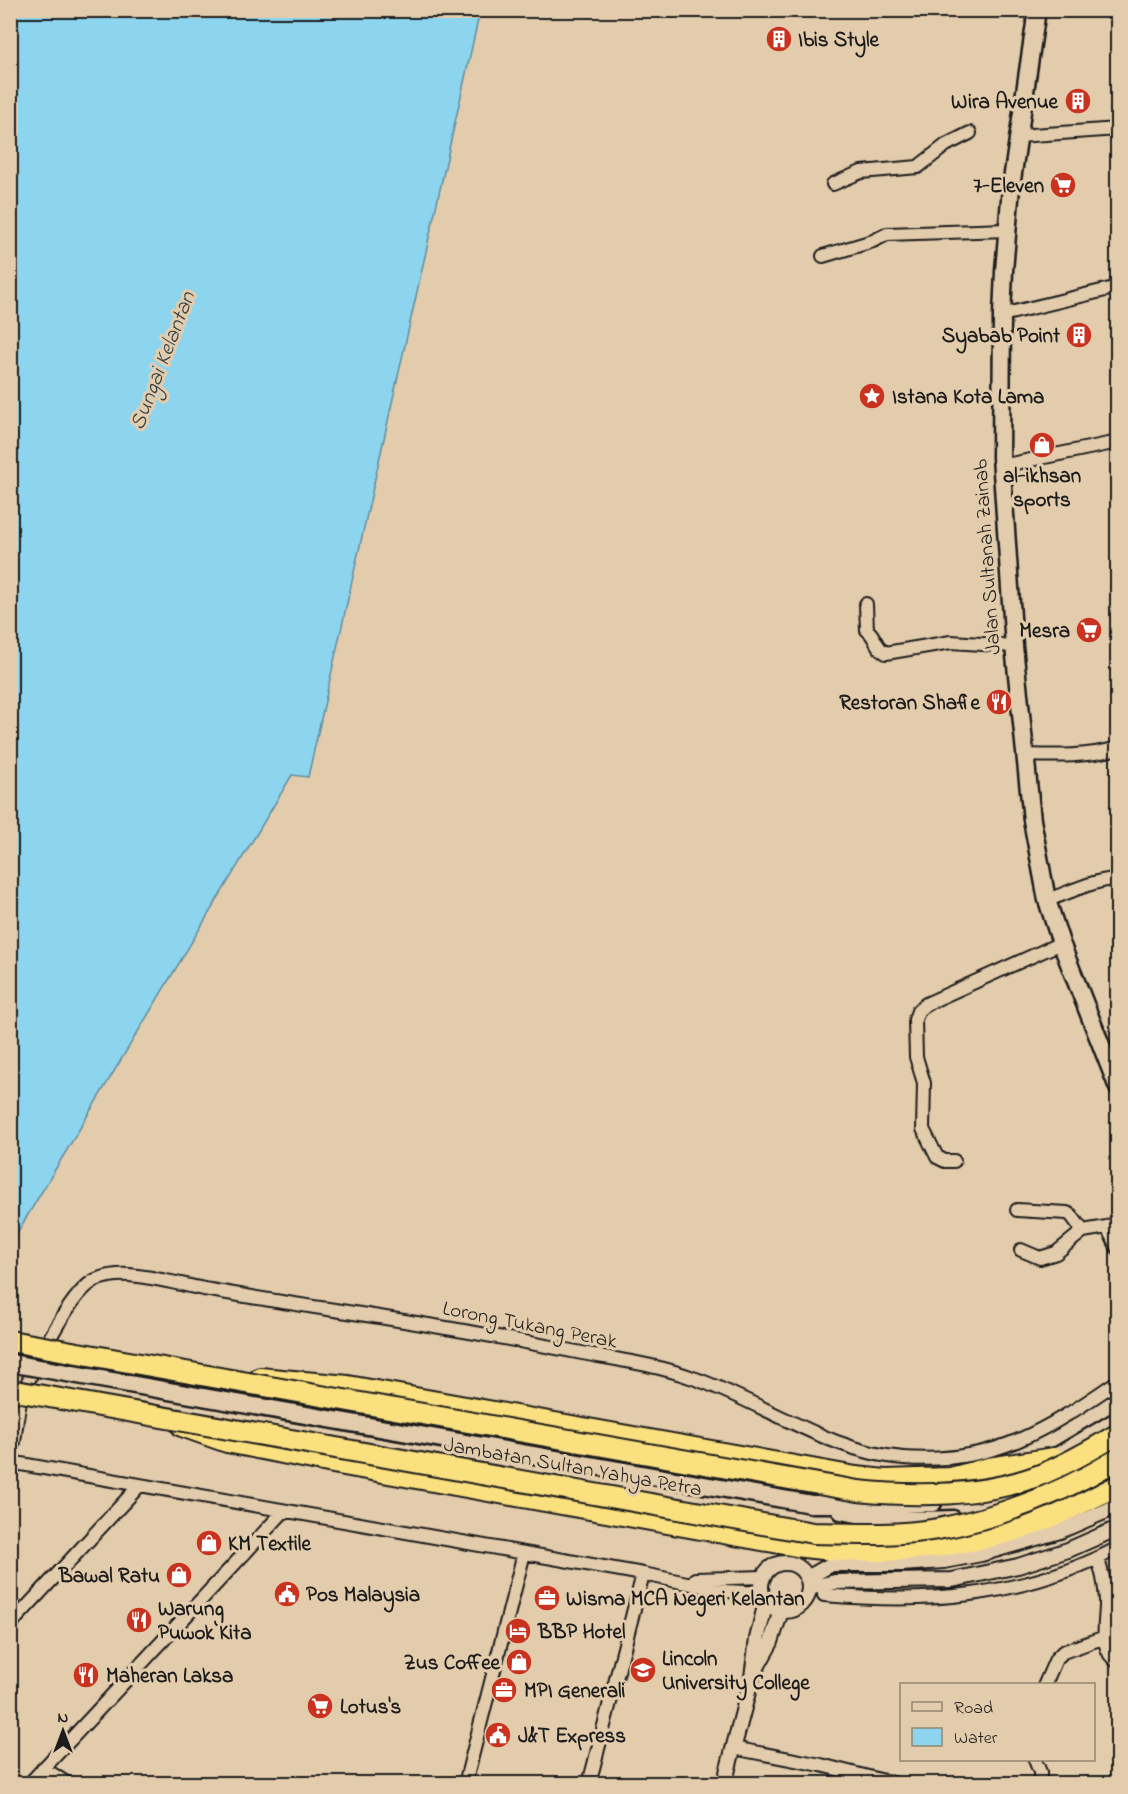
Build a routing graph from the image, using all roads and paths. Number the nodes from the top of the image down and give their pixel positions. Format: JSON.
{"nodes":[{"id":1,"x":1037,"y":10,"type":"edge"},
{"id":2,"x":1118,"y":129,"type":"edge"},
{"id":3,"x":970,"y":133,"type":"dead end"},
{"id":4,"x":1018,"y":136,"type":"junction"},
{"id":5,"x":833,"y":184,"type":"dead end"},
{"id":6,"x":1007,"y":230,"type":"junction"},
{"id":7,"x":823,"y":256,"type":"dead end"},
{"id":8,"x":1118,"y":287,"type":"edge"},
{"id":9,"x":1002,"y":315,"type":"junction"},
{"id":10,"x":1118,"y":442,"type":"edge"},
{"id":11,"x":1001,"y":466,"type":"junction"},
{"id":12,"x":866,"y":604,"type":"dead end"},
{"id":13,"x":1014,"y":646,"type":"junction"},
{"id":14,"x":1118,"y":748,"type":"edge"},
{"id":15,"x":1025,"y":755,"type":"junction"},
{"id":16,"x":1118,"y":879,"type":"edge"},
{"id":17,"x":1047,"y":900,"type":"junction"},
{"id":18,"x":1061,"y":943,"type":"junction"},
{"id":19,"x":1114,"y":1071,"type":"edge"},
{"id":20,"x":1118,"y":1088,"type":"edge"},
{"id":21,"x":954,"y":1161,"type":"dead end"},
{"id":22,"x":1017,"y":1210,"type":"dead end"},
{"id":23,"x":1112,"y":1225,"type":"edge"},
{"id":24,"x":1083,"y":1231,"type":"junction"},
{"id":25,"x":1021,"y":1250,"type":"dead end"},
{"id":26,"x":1118,"y":1250,"type":"edge"},
{"id":27,"x":10,"y":1341,"type":"edge"},
{"id":28,"x":10,"y":1363,"type":"edge"},
{"id":29,"x":162,"y":1368,"type":"junction"},
{"id":30,"x":1118,"y":1381,"type":"edge"},
{"id":31,"x":10,"y":1390,"type":"edge"},
{"id":32,"x":154,"y":1416,"type":"junction"},
{"id":33,"x":1117,"y":1423,"type":"edge"},
{"id":34,"x":10,"y":1447,"type":"edge"},
{"id":35,"x":1054,"y":1458,"type":"junction"},
{"id":36,"x":1118,"y":1459,"type":"edge"},
{"id":37,"x":10,"y":1462,"type":"edge"},
{"id":38,"x":140,"y":1485,"type":"junction"},
{"id":39,"x":1118,"y":1486,"type":"edge"},
{"id":40,"x":811,"y":1504,"type":"junction"},
{"id":41,"x":1118,"y":1506,"type":"edge"},
{"id":42,"x":284,"y":1511,"type":"junction"},
{"id":43,"x":1118,"y":1528,"type":"edge"},
{"id":44,"x":1118,"y":1548,"type":"edge"},
{"id":45,"x":524,"y":1553,"type":"junction"},
{"id":46,"x":1097,"y":1558,"type":"junction"},
{"id":47,"x":643,"y":1574,"type":"junction"},
{"id":48,"x":764,"y":1577,"type":"junction"},
{"id":49,"x":673,"y":1579,"type":"junction"},
{"id":50,"x":808,"y":1583,"type":"junction"},
{"id":51,"x":824,"y":1595,"type":"dead end"},
{"id":52,"x":764,"y":1597,"type":"junction"},
{"id":53,"x":781,"y":1611,"type":"junction"},
{"id":54,"x":10,"y":1625,"type":"edge"},
{"id":55,"x":1105,"y":1637,"type":"junction"},
{"id":56,"x":1118,"y":1662,"type":"edge"},
{"id":57,"x":752,"y":1677,"type":"junction"},
{"id":58,"x":1045,"y":1683,"type":"edge"},
{"id":59,"x":733,"y":1748,"type":"junction"},
{"id":60,"x":1035,"y":1761,"type":"edge"},
{"id":61,"x":43,"y":1768,"type":"junction"},
{"id":62,"x":1040,"y":1779,"type":"dead end"},
{"id":63,"x":29,"y":1784,"type":"edge"},
{"id":64,"x":68,"y":1784,"type":"edge"},
{"id":65,"x":465,"y":1784,"type":"edge"},
{"id":66,"x":589,"y":1784,"type":"edge"},
{"id":67,"x":724,"y":1784,"type":"edge"},
{"id":68,"x":896,"y":1784,"type":"edge"}],
"edges":[{"from":1,"to":4,"type":"main road","name":"Jalan Sultanah Zainab"},
{"from":2,"to":4,"type":"street"},
{"from":3,"to":5,"type":"street"},
{"from":4,"to":6,"type":"main road","name":"Jalan Sultanah Zainab"},
{"from":6,"to":7,"type":"street"},
{"from":6,"to":9,"type":"main road","name":"Jalan Sultanah Zainab"},
{"from":8,"to":9,"type":"street"},
{"from":9,"to":11,"type":"main road","name":"Jalan Sultanah Zainab"},
{"from":10,"to":11,"type":"street"},
{"from":11,"to":13,"type":"main road","name":"Jalan Sultanah Zainab"},
{"from":12,"to":13,"type":"street"},
{"from":13,"to":15,"type":"main road","name":"Jalan Sultanah Zainab"},
{"from":14,"to":15,"type":"street"},
{"from":15,"to":17,"type":"main road","name":"Jalan Sultanah Zainab"},
{"from":16,"to":17,"type":"street"},
{"from":17,"to":18,"type":"main road","name":"Jalan Sultanah Zainab"},
{"from":18,"to":19,"type":"main road","name":"Jalan Sultanah Zainab"},
{"from":18,"to":21,"type":"street"},
{"from":19,"to":20,"type":"main road","name":"Jalan Sultanah Zainab"},
{"from":22,"to":24,"type":"street"},
{"from":23,"to":24,"type":"street"},
{"from":23,"to":26,"type":"street"},
{"from":24,"to":25,"type":"street"},
{"from":27,"to":29,"type":"highway","name":"Jambatan Sultan Yahya Petra","bridge":true},
{"from":28,"to":40,"type":"main road","name":"Jambatan Sultan Yahya Petra","bridge":true},
{"from":29,"to":33,"type":"highway","name":"Jambatan Sultan Yahya Petra","bridge":true},
{"from":29,"to":35,"type":"highway","bridge":true},
{"from":30,"to":34,"type":"street","name":"Lorong Tukang Perak"},
{"from":31,"to":32,"type":"highway","name":"Jambatan Sultan Yahya Petra","bridge":true},
{"from":32,"to":36,"type":"highway","name":"Jambatan Sultan Yahya Petra","bridge":true},
{"from":32,"to":39,"type":"highway","bridge":true},
{"from":33,"to":35,"type":"main road"},
{"from":35,"to":40,"type":"main road"},
{"from":37,"to":38,"type":"street"},
{"from":38,"to":42,"type":"street"},
{"from":38,"to":54,"type":"street"},
{"from":39,"to":40,"type":"main road"},
{"from":41,"to":50,"type":"street"},
{"from":42,"to":45,"type":"street"},
{"from":42,"to":61,"type":"street"},
{"from":43,"to":50,"type":"street"},
{"from":44,"to":46,"type":"street"},
{"from":45,"to":47,"type":"street"},
{"from":45,"to":65,"type":"street"},
{"from":46,"to":51,"type":"street"},
{"from":46,"to":55,"type":"street"},
{"from":47,"to":49,"type":"street"},
{"from":47,"to":66,"type":"street"},
{"from":48,"to":49,"type":"street"},
{"from":48,"to":50,"type":"street"},
{"from":48,"to":52,"type":"street"},
{"from":49,"to":52,"type":"street"},
{"from":50,"to":53,"type":"street"},
{"from":52,"to":53,"type":"street"},
{"from":52,"to":57,"type":"street"},
{"from":53,"to":57,"type":"street"},
{"from":55,"to":56,"type":"street"},
{"from":55,"to":58,"type":"street"},
{"from":57,"to":59,"type":"street"},
{"from":59,"to":67,"type":"street"},
{"from":59,"to":68,"type":"street"},
{"from":60,"to":62,"type":"street"},
{"from":61,"to":63,"type":"street"},
{"from":61,"to":64,"type":"street"}]}
